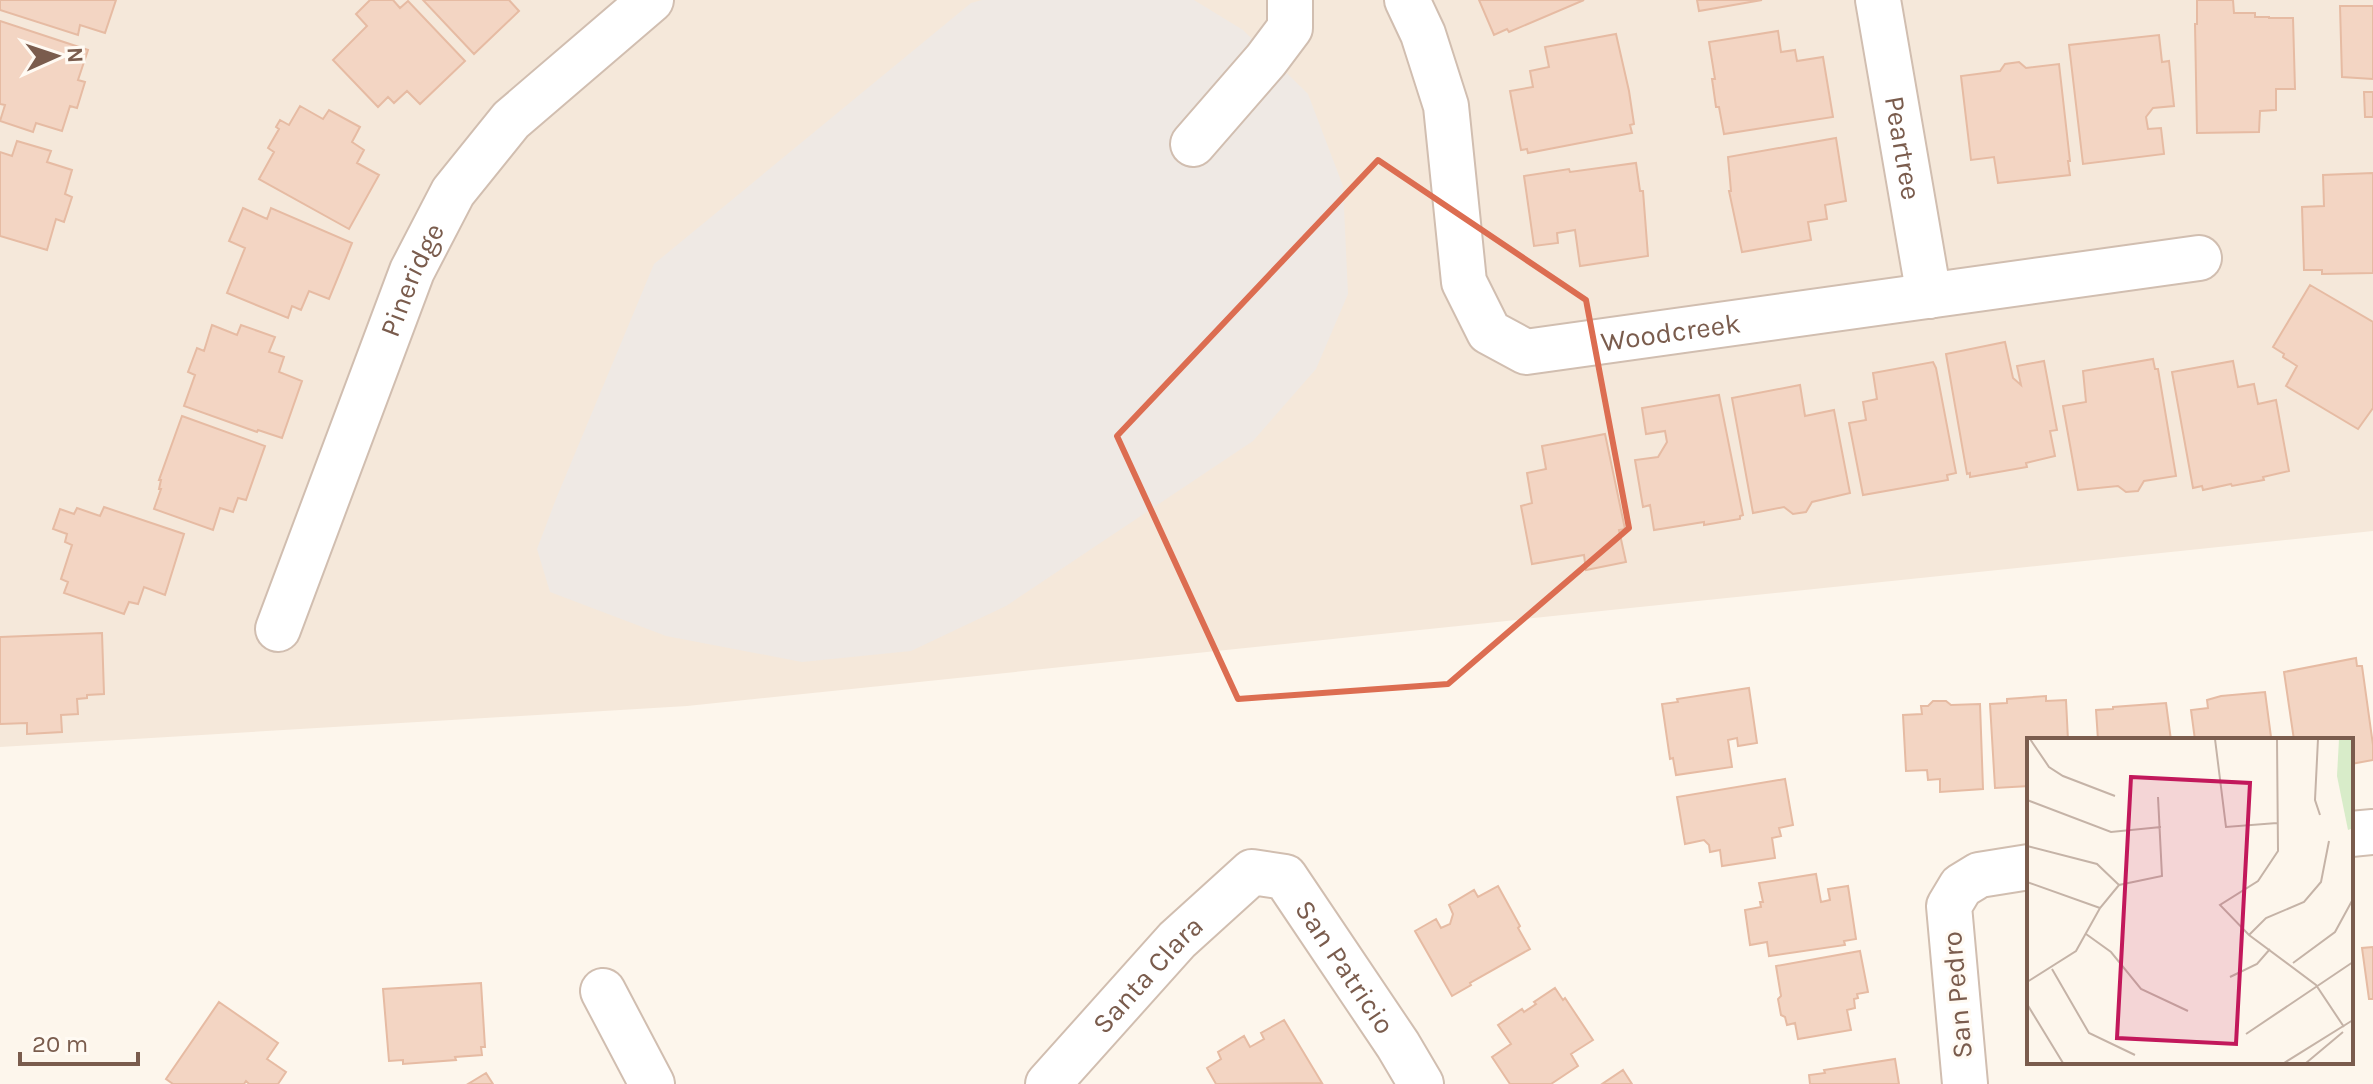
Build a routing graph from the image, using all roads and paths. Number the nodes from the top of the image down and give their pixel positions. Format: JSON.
{"nodes":[{"id":1,"x":651,"y":0,"type":"edge"},
{"id":2,"x":1290,"y":0,"type":"edge"},
{"id":3,"x":1407,"y":0,"type":"edge"},
{"id":4,"x":1878,"y":0,"type":"edge"},
{"id":5,"x":1193,"y":144,"type":"dead end"},
{"id":6,"x":2199,"y":258,"type":"dead end"},
{"id":7,"x":1929,"y":296,"type":"junction"},
{"id":8,"x":278,"y":629,"type":"dead end"},
{"id":9,"x":2373,"y":832,"type":"edge"},
{"id":10,"x":2353,"y":834,"type":"edge"},
{"id":11,"x":2027,"y":867,"type":"edge"},
{"id":12,"x":1252,"y":872,"type":"joint"},
{"id":13,"x":603,"y":991,"type":"dead end"},
{"id":14,"x":652,"y":1084,"type":"edge"},
{"id":15,"x":1048,"y":1084,"type":"edge"},
{"id":16,"x":1421,"y":1084,"type":"edge"},
{"id":17,"x":1965,"y":1084,"type":"edge"}],
"edges":[{"from":1,"to":8,"type":"street","name":"Pineridge"},
{"from":2,"to":5,"type":"street"},
{"from":3,"to":7,"type":"street","name":"Woodcreek"},
{"from":4,"to":7,"type":"street","name":"Peartree"},
{"from":6,"to":7,"type":"street","name":"Woodcreek"},
{"from":9,"to":10,"type":"street"},
{"from":11,"to":17,"type":"street","name":"San Pedro"},
{"from":12,"to":15,"type":"street","name":"Santa Clara"},
{"from":12,"to":16,"type":"street","name":"San Patricio"},
{"from":13,"to":14,"type":"street"}]}
